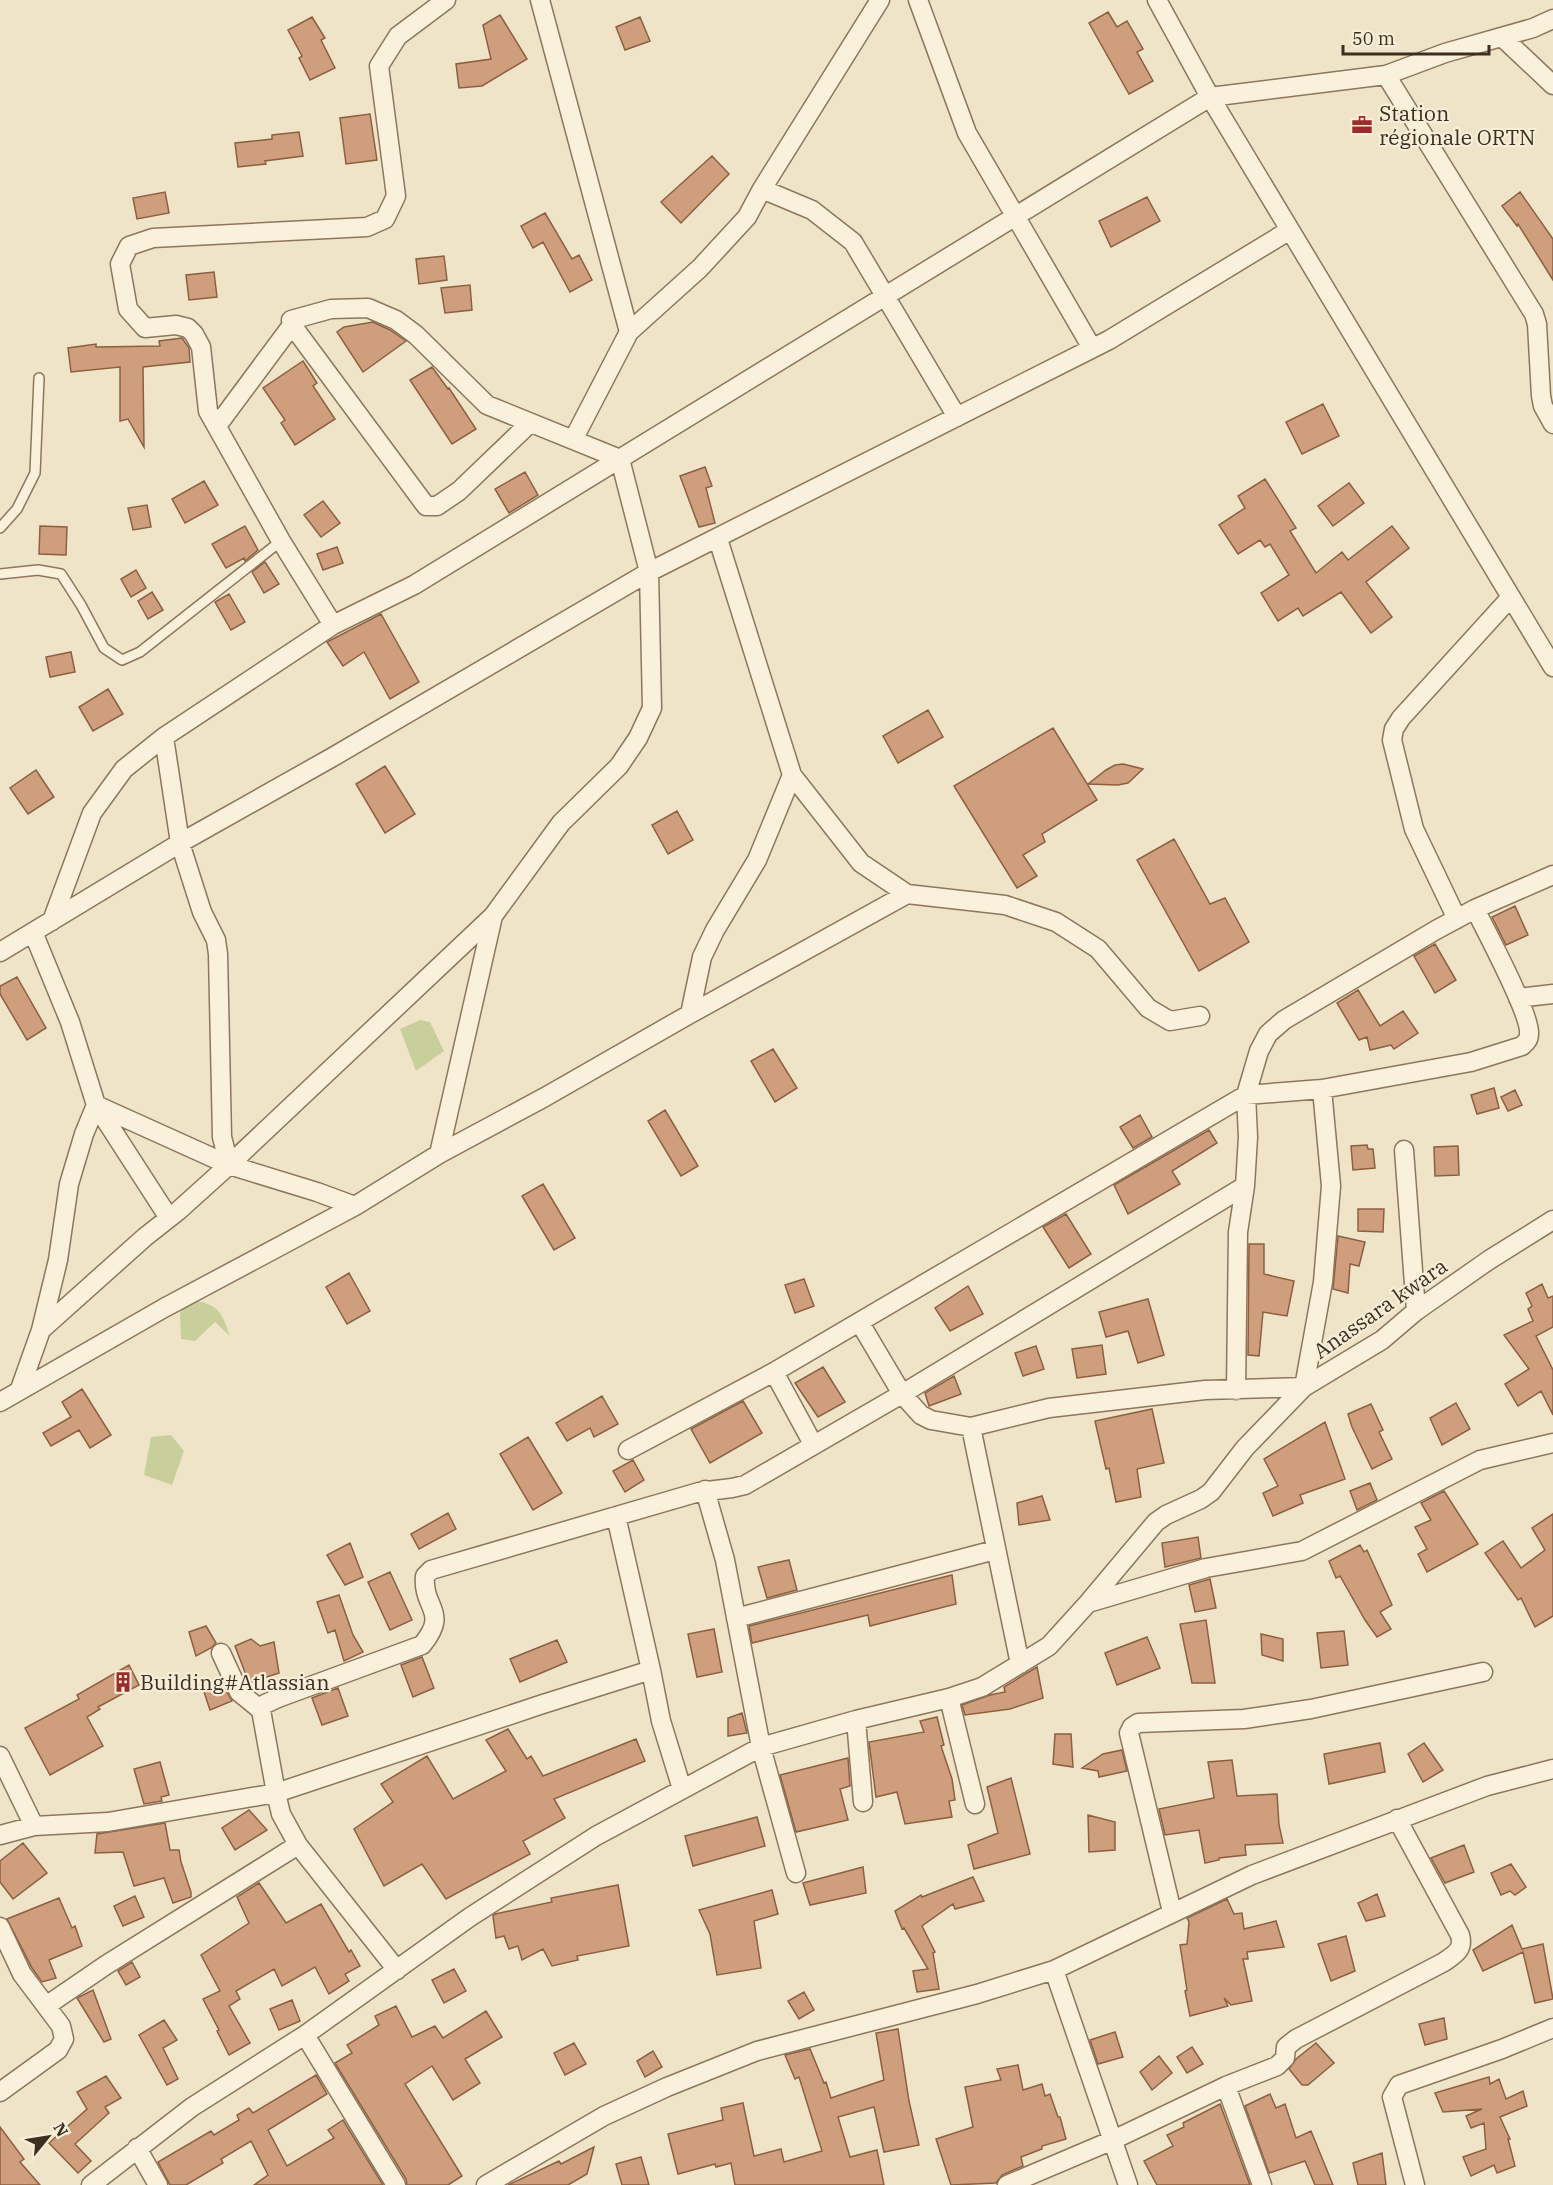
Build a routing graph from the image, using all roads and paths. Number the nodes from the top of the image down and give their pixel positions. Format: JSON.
{"nodes":[{"id":1,"x":446,"y":0,"type":"edge"},
{"id":2,"x":540,"y":0,"type":"edge"},
{"id":3,"x":880,"y":0,"type":"edge"},
{"id":4,"x":918,"y":0,"type":"edge"},
{"id":5,"x":1157,"y":0,"type":"edge"},
{"id":6,"x":1553,"y":19,"type":"edge"},
{"id":7,"x":1502,"y":37,"type":"junction"},
{"id":8,"x":1386,"y":75,"type":"junction"},
{"id":9,"x":1553,"y":86,"type":"edge"},
{"id":10,"x":1210,"y":97,"type":"junction"},
{"id":11,"x":762,"y":189,"type":"junction"},
{"id":12,"x":1015,"y":216,"type":"junction"},
{"id":13,"x":1290,"y":230,"type":"junction"},
{"id":14,"x":885,"y":296,"type":"junction"},
{"id":15,"x":292,"y":325,"type":"junction"},
{"id":16,"x":629,"y":332,"type":"junction"},
{"id":17,"x":1092,"y":348,"type":"junction"},
{"id":18,"x":39,"y":378,"type":"dead end"},
{"id":19,"x":957,"y":417,"type":"junction"},
{"id":20,"x":530,"y":423,"type":"junction"},
{"id":21,"x":1553,"y":424,"type":"edge"},
{"id":22,"x":217,"y":426,"type":"junction"},
{"id":23,"x":573,"y":440,"type":"junction"},
{"id":24,"x":620,"y":459,"type":"junction"},
{"id":25,"x":0,"y":528,"type":"edge"},
{"id":26,"x":718,"y":538,"type":"junction"},
{"id":27,"x":281,"y":541,"type":"junction"},
{"id":28,"x":649,"y":572,"type":"junction"},
{"id":29,"x":0,"y":574,"type":"edge"},
{"id":30,"x":1511,"y":597,"type":"junction"},
{"id":31,"x":333,"y":625,"type":"junction"},
{"id":32,"x":1553,"y":667,"type":"edge"},
{"id":33,"x":164,"y":737,"type":"junction"},
{"id":34,"x":792,"y":775,"type":"junction"},
{"id":35,"x":180,"y":843,"type":"junction"},
{"id":36,"x":1553,"y":875,"type":"edge"},
{"id":37,"x":907,"y":894,"type":"junction"},
{"id":38,"x":1475,"y":909,"type":"junction"},
{"id":39,"x":493,"y":916,"type":"junction"},
{"id":40,"x":1457,"y":919,"type":"junction"},
{"id":41,"x":52,"y":921,"type":"junction"},
{"id":42,"x":33,"y":932,"type":"junction"},
{"id":43,"x":0,"y":952,"type":"edge"},
{"id":44,"x":1553,"y":994,"type":"edge"},
{"id":45,"x":1518,"y":998,"type":"junction"},
{"id":46,"x":690,"y":1014,"type":"junction"},
{"id":47,"x":1200,"y":1016,"type":"dead end"},
{"id":48,"x":1322,"y":1089,"type":"junction"},
{"id":49,"x":1246,"y":1095,"type":"junction"},
{"id":50,"x":96,"y":1104,"type":"junction"},
{"id":51,"x":1404,"y":1150,"type":"dead end"},
{"id":52,"x":439,"y":1154,"type":"junction"},
{"id":53,"x":229,"y":1165,"type":"junction"},
{"id":54,"x":1245,"y":1186,"type":"junction"},
{"id":55,"x":355,"y":1206,"type":"junction"},
{"id":56,"x":169,"y":1218,"type":"junction"},
{"id":57,"x":1553,"y":1220,"type":"edge"},
{"id":58,"x":1416,"y":1311,"type":"junction"},
{"id":59,"x":860,"y":1323,"type":"junction"},
{"id":60,"x":42,"y":1330,"type":"junction"},
{"id":61,"x":774,"y":1372,"type":"junction"},
{"id":62,"x":1304,"y":1387,"type":"junction"},
{"id":63,"x":20,"y":1389,"type":"junction"},
{"id":64,"x":1236,"y":1390,"type":"junction"},
{"id":65,"x":902,"y":1394,"type":"junction"},
{"id":66,"x":0,"y":1401,"type":"edge"},
{"id":67,"x":971,"y":1427,"type":"junction"},
{"id":68,"x":1553,"y":1443,"type":"edge"},
{"id":69,"x":813,"y":1444,"type":"junction"},
{"id":70,"x":628,"y":1450,"type":"dead end"},
{"id":71,"x":705,"y":1490,"type":"junction"},
{"id":72,"x":616,"y":1516,"type":"junction"},
{"id":73,"x":995,"y":1550,"type":"junction"},
{"id":74,"x":1088,"y":1603,"type":"junction"},
{"id":75,"x":736,"y":1618,"type":"junction"},
{"id":76,"x":222,"y":1653,"type":"dead end"},
{"id":77,"x":1020,"y":1664,"type":"junction"},
{"id":78,"x":651,"y":1670,"type":"junction"},
{"id":79,"x":1483,"y":1672,"type":"dead end"},
{"id":80,"x":949,"y":1698,"type":"junction"},
{"id":81,"x":261,"y":1710,"type":"junction"},
{"id":82,"x":856,"y":1720,"type":"junction"},
{"id":83,"x":761,"y":1747,"type":"junction"},
{"id":84,"x":0,"y":1756,"type":"edge"},
{"id":85,"x":1553,"y":1769,"type":"edge"},
{"id":86,"x":682,"y":1789,"type":"junction"},
{"id":87,"x":276,"y":1793,"type":"junction"},
{"id":88,"x":863,"y":1802,"type":"dead end"},
{"id":89,"x":975,"y":1804,"type":"dead end"},
{"id":90,"x":1397,"y":1819,"type":"junction"},
{"id":91,"x":34,"y":1826,"type":"junction"},
{"id":92,"x":0,"y":1835,"type":"edge"},
{"id":93,"x":298,"y":1845,"type":"junction"},
{"id":94,"x":796,"y":1873,"type":"dead end"},
{"id":95,"x":1172,"y":1912,"type":"junction"},
{"id":96,"x":0,"y":1927,"type":"edge"},
{"id":97,"x":396,"y":1970,"type":"junction"},
{"id":98,"x":1054,"y":1970,"type":"junction"},
{"id":99,"x":46,"y":2006,"type":"junction"},
{"id":100,"x":1553,"y":2028,"type":"edge"},
{"id":101,"x":305,"y":2035,"type":"junction"},
{"id":102,"x":1226,"y":2086,"type":"junction"},
{"id":103,"x":0,"y":2092,"type":"edge"},
{"id":104,"x":1113,"y":2140,"type":"junction"},
{"id":105,"x":137,"y":2148,"type":"junction"},
{"id":106,"x":91,"y":2185,"type":"edge"},
{"id":107,"x":158,"y":2185,"type":"edge"},
{"id":108,"x":396,"y":2185,"type":"edge"},
{"id":109,"x":486,"y":2185,"type":"edge"},
{"id":110,"x":1007,"y":2185,"type":"edge"},
{"id":111,"x":1128,"y":2185,"type":"edge"},
{"id":112,"x":1262,"y":2185,"type":"edge"},
{"id":113,"x":1415,"y":2185,"type":"edge"}],
"edges":[{"from":1,"to":22,"type":"street"},
{"from":2,"to":16,"type":"street"},
{"from":3,"to":11,"type":"street"},
{"from":4,"to":12,"type":"street"},
{"from":5,"to":10,"type":"street"},
{"from":6,"to":7,"type":"street"},
{"from":7,"to":8,"type":"street"},
{"from":7,"to":9,"type":"street"},
{"from":8,"to":10,"type":"street"},
{"from":8,"to":21,"type":"street"},
{"from":10,"to":12,"type":"street"},
{"from":10,"to":13,"type":"street"},
{"from":11,"to":14,"type":"street"},
{"from":11,"to":16,"type":"street"},
{"from":12,"to":14,"type":"street"},
{"from":12,"to":17,"type":"street"},
{"from":13,"to":17,"type":"street"},
{"from":13,"to":30,"type":"street"},
{"from":14,"to":19,"type":"street"},
{"from":14,"to":24,"type":"street"},
{"from":15,"to":20,"type":"street"},
{"from":15,"to":20,"type":"street"},
{"from":15,"to":22,"type":"street"},
{"from":16,"to":23,"type":"street"},
{"from":17,"to":19,"type":"street"},
{"from":18,"to":25,"type":"lane"},
{"from":19,"to":26,"type":"street"},
{"from":20,"to":23,"type":"street"},
{"from":22,"to":27,"type":"street"},
{"from":23,"to":24,"type":"street"},
{"from":24,"to":28,"type":"street"},
{"from":24,"to":31,"type":"street"},
{"from":26,"to":28,"type":"street"},
{"from":26,"to":34,"type":"street"},
{"from":27,"to":29,"type":"lane"},
{"from":27,"to":31,"type":"street"},
{"from":28,"to":35,"type":"street"},
{"from":28,"to":39,"type":"street"},
{"from":30,"to":32,"type":"street"},
{"from":30,"to":40,"type":"street"},
{"from":31,"to":33,"type":"street"},
{"from":33,"to":35,"type":"street"},
{"from":33,"to":41,"type":"street"},
{"from":34,"to":37,"type":"street"},
{"from":34,"to":46,"type":"street"},
{"from":35,"to":41,"type":"street"},
{"from":35,"to":53,"type":"street"},
{"from":36,"to":38,"type":"street"},
{"from":37,"to":46,"type":"street"},
{"from":37,"to":47,"type":"street"},
{"from":38,"to":40,"type":"street"},
{"from":38,"to":45,"type":"street"},
{"from":39,"to":52,"type":"street"},
{"from":39,"to":53,"type":"street"},
{"from":40,"to":49,"type":"street"},
{"from":41,"to":42,"type":"street"},
{"from":42,"to":43,"type":"street"},
{"from":42,"to":50,"type":"street"},
{"from":44,"to":45,"type":"street"},
{"from":45,"to":48,"type":"street"},
{"from":46,"to":52,"type":"street"},
{"from":48,"to":49,"type":"street"},
{"from":48,"to":62,"type":"street"},
{"from":49,"to":54,"type":"street"},
{"from":49,"to":59,"type":"street"},
{"from":50,"to":53,"type":"street"},
{"from":50,"to":56,"type":"street"},
{"from":50,"to":60,"type":"street"},
{"from":51,"to":58,"type":"street"},
{"from":52,"to":55,"type":"street"},
{"from":53,"to":55,"type":"street"},
{"from":53,"to":56,"type":"street"},
{"from":54,"to":64,"type":"street"},
{"from":54,"to":65,"type":"street"},
{"from":55,"to":63,"type":"street"},
{"from":56,"to":60,"type":"street"},
{"from":57,"to":58,"type":"street","name":"Anassara kwara"},
{"from":58,"to":62,"type":"street","name":"Anassara kwara"},
{"from":59,"to":61,"type":"street"},
{"from":59,"to":65,"type":"street"},
{"from":60,"to":63,"type":"street"},
{"from":61,"to":69,"type":"street"},
{"from":61,"to":70,"type":"street"},
{"from":62,"to":64,"type":"street"},
{"from":62,"to":74,"type":"street","name":"Anassara kwara"},
{"from":63,"to":66,"type":"street"},
{"from":64,"to":67,"type":"street"},
{"from":65,"to":67,"type":"street"},
{"from":65,"to":69,"type":"street"},
{"from":67,"to":73,"type":"street"},
{"from":68,"to":74,"type":"street"},
{"from":69,"to":71,"type":"street"},
{"from":71,"to":72,"type":"street"},
{"from":71,"to":75,"type":"street"},
{"from":72,"to":78,"type":"street"},
{"from":72,"to":81,"type":"street"},
{"from":73,"to":75,"type":"street"},
{"from":73,"to":77,"type":"street"},
{"from":74,"to":77,"type":"street","name":"Anassara kwara"},
{"from":75,"to":83,"type":"street"},
{"from":76,"to":81,"type":"street"},
{"from":77,"to":80,"type":"street","name":"Anassara kwara"},
{"from":78,"to":86,"type":"street"},
{"from":78,"to":87,"type":"street"},
{"from":79,"to":95,"type":"street"},
{"from":80,"to":82,"type":"street","name":"Anassara kwara"},
{"from":80,"to":89,"type":"street"},
{"from":81,"to":87,"type":"street"},
{"from":82,"to":83,"type":"street","name":"Anassara kwara"},
{"from":82,"to":88,"type":"street"},
{"from":83,"to":86,"type":"street","name":"Anassara kwara"},
{"from":83,"to":94,"type":"street"},
{"from":84,"to":91,"type":"street"},
{"from":85,"to":90,"type":"street"},
{"from":86,"to":97,"type":"street","name":"Anassara kwara"},
{"from":87,"to":91,"type":"street"},
{"from":87,"to":93,"type":"street"},
{"from":90,"to":95,"type":"street"},
{"from":90,"to":102,"type":"street"},
{"from":91,"to":92,"type":"street"},
{"from":93,"to":97,"type":"street"},
{"from":93,"to":99,"type":"street"},
{"from":95,"to":98,"type":"street"},
{"from":96,"to":99,"type":"street"},
{"from":97,"to":101,"type":"street","name":"Anassara kwara"},
{"from":98,"to":104,"type":"street"},
{"from":98,"to":109,"type":"street"},
{"from":99,"to":103,"type":"street"},
{"from":100,"to":113,"type":"street"},
{"from":101,"to":105,"type":"street","name":"Anassara kwara"},
{"from":101,"to":108,"type":"street"},
{"from":102,"to":104,"type":"street"},
{"from":102,"to":112,"type":"street"},
{"from":104,"to":110,"type":"street"},
{"from":104,"to":111,"type":"street"},
{"from":105,"to":106,"type":"street","name":"Anassara kwara"},
{"from":105,"to":107,"type":"street"}]}
